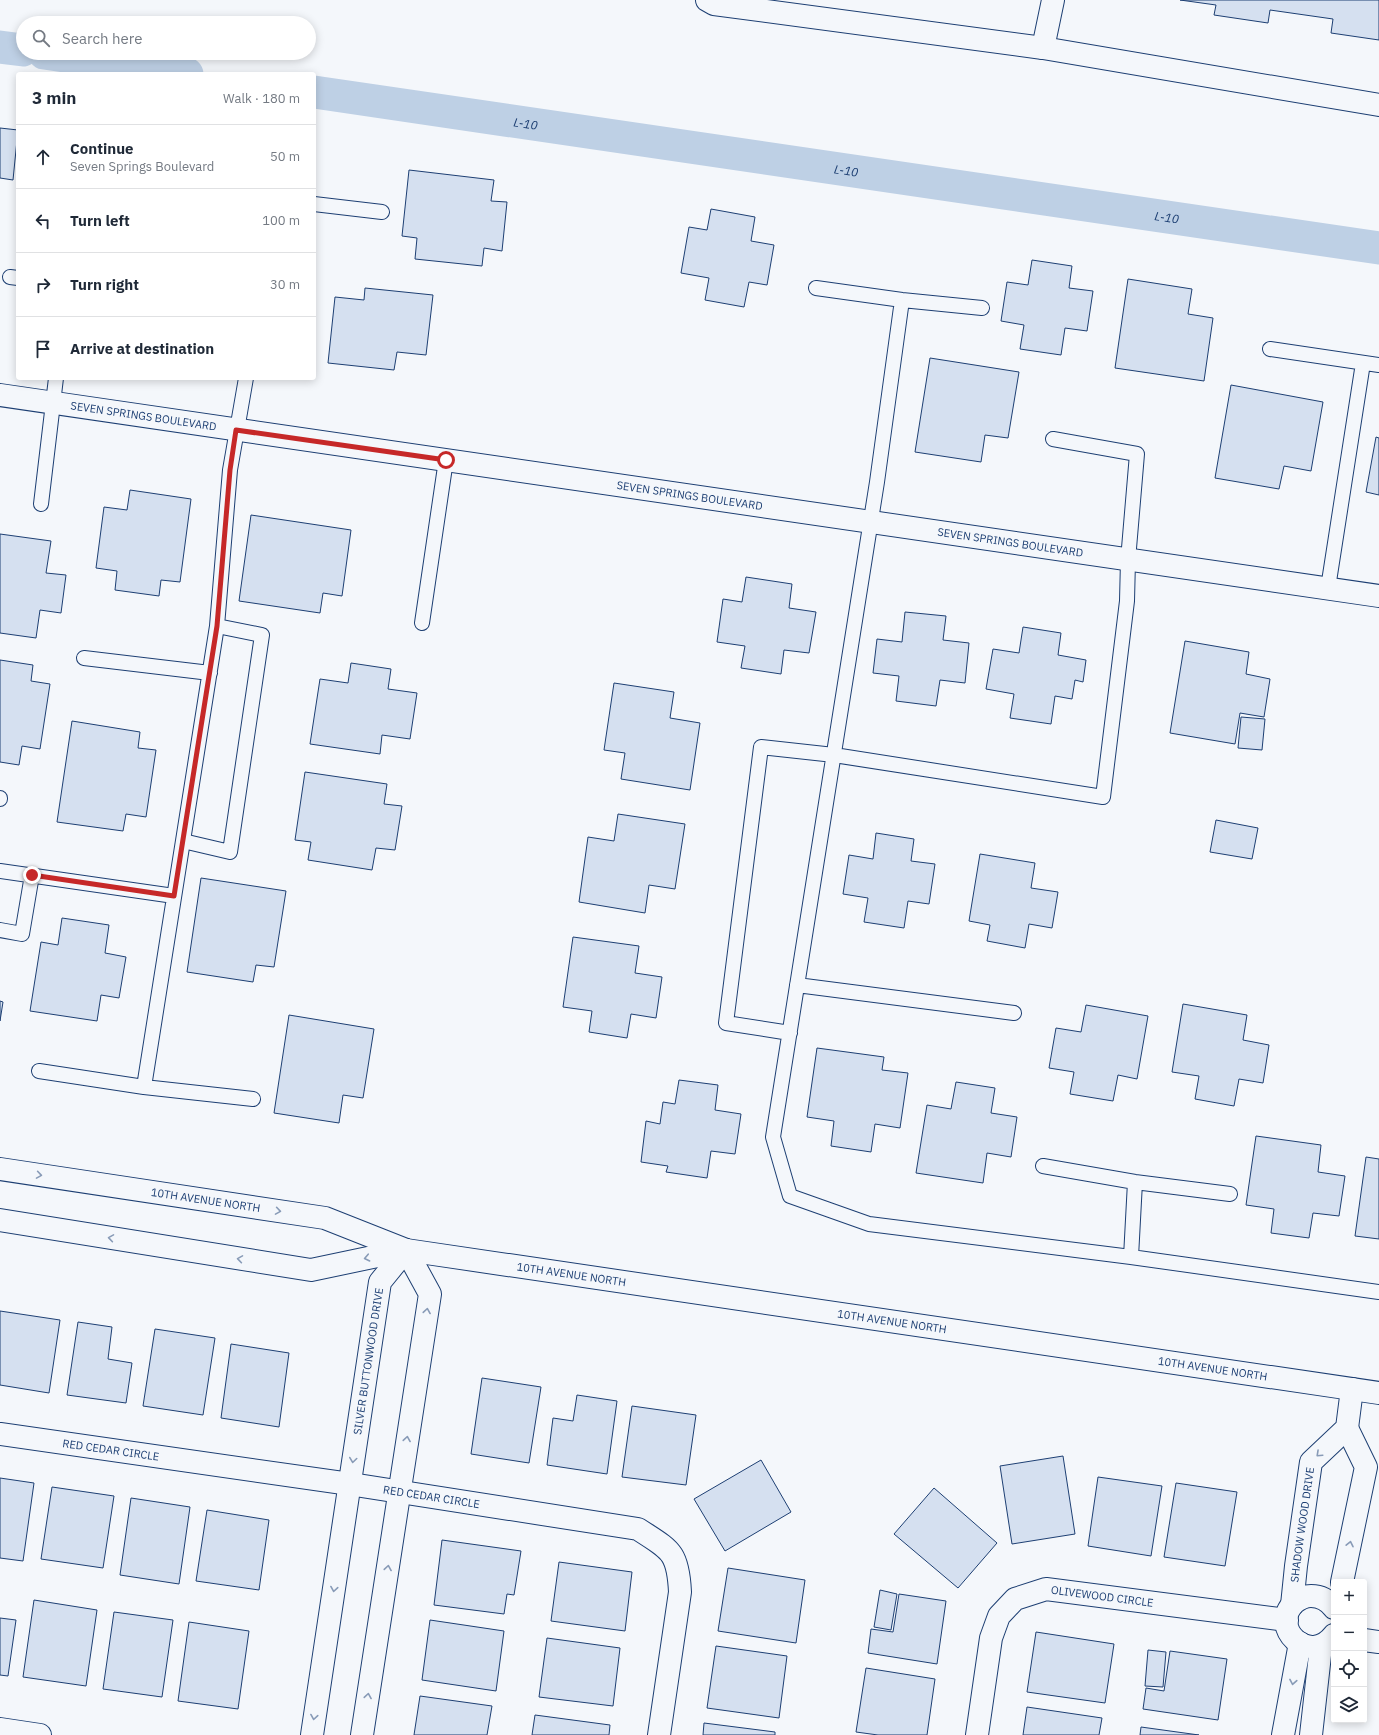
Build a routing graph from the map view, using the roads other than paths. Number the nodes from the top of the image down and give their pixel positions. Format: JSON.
{"nodes":[{"id":1,"x":707,"y":0,"type":"edge"},
{"id":2,"x":1053,"y":0,"type":"edge"},
{"id":3,"x":1043,"y":48,"type":"junction"},
{"id":4,"x":1379,"y":105,"type":"edge"},
{"id":5,"x":316,"y":204,"type":"edge"},
{"id":6,"x":382,"y":212,"type":"dead end"},
{"id":7,"x":816,"y":288,"type":"dead end"},
{"id":8,"x":902,"y":300,"type":"junction"},
{"id":9,"x":982,"y":308,"type":"dead end"},
{"id":10,"x":1270,"y":349,"type":"dead end"},
{"id":11,"x":1363,"y":363,"type":"junction"},
{"id":12,"x":1379,"y":365,"type":"edge"},
{"id":13,"x":56,"y":380,"type":"edge"},
{"id":14,"x":246,"y":380,"type":"edge"},
{"id":15,"x":0,"y":395,"type":"edge"},
{"id":16,"x":53,"y":403,"type":"junction"},
{"id":17,"x":236,"y":430,"type":"junction"},
{"id":18,"x":1053,"y":439,"type":"dead end"},
{"id":19,"x":446,"y":460,"type":"junction"},
{"id":20,"x":40,"y":504,"type":"dead end"},
{"id":21,"x":871,"y":522,"type":"junction"},
{"id":22,"x":1128,"y":560,"type":"junction"},
{"id":23,"x":1328,"y":588,"type":"junction"},
{"id":24,"x":1379,"y":596,"type":"edge"},
{"id":25,"x":422,"y":623,"type":"dead end"},
{"id":26,"x":217,"y":626,"type":"junction"},
{"id":27,"x":84,"y":658,"type":"dead end"},
{"id":28,"x":210,"y":673,"type":"junction"},
{"id":29,"x":834,"y":755,"type":"junction"},
{"id":30,"x":183,"y":841,"type":"junction"},
{"id":31,"x":0,"y":871,"type":"edge"},
{"id":32,"x":32,"y":875,"type":"junction"},
{"id":33,"x":174,"y":896,"type":"junction"},
{"id":34,"x":0,"y":930,"type":"edge"},
{"id":35,"x":797,"y":985,"type":"junction"},
{"id":36,"x":1014,"y":1013,"type":"dead end"},
{"id":37,"x":790,"y":1033,"type":"junction"},
{"id":38,"x":39,"y":1071,"type":"dead end"},
{"id":39,"x":144,"y":1087,"type":"junction"},
{"id":40,"x":253,"y":1099,"type":"dead end"},
{"id":41,"x":1044,"y":1166,"type":"dead end"},
{"id":42,"x":0,"y":1169,"type":"edge"},
{"id":43,"x":1135,"y":1182,"type":"junction"},
{"id":44,"x":1230,"y":1194,"type":"dead end"},
{"id":45,"x":0,"y":1220,"type":"edge"},
{"id":46,"x":406,"y":1250,"type":"junction"},
{"id":47,"x":1131,"y":1257,"type":"junction"},
{"id":48,"x":1379,"y":1292,"type":"edge"},
{"id":49,"x":1352,"y":1389,"type":"junction"},
{"id":50,"x":1379,"y":1393,"type":"edge"},
{"id":51,"x":1347,"y":1428,"type":"junction"},
{"id":52,"x":0,"y":1434,"type":"edge"},
{"id":53,"x":350,"y":1484,"type":"junction"},
{"id":54,"x":400,"y":1492,"type":"junction"},
{"id":55,"x":1343,"y":1579,"type":"edge"},
{"id":56,"x":1331,"y":1605,"type":"edge"},
{"id":57,"x":1289,"y":1613,"type":"junction"},
{"id":58,"x":1324,"y":1639,"type":"edge"},
{"id":59,"x":1367,"y":1640,"type":"edge"},
{"id":60,"x":1379,"y":1642,"type":"edge"},
{"id":61,"x":0,"y":1729,"type":"edge"},
{"id":62,"x":40,"y":1735,"type":"edge"},
{"id":63,"x":312,"y":1735,"type":"edge"},
{"id":64,"x":362,"y":1735,"type":"edge"},
{"id":65,"x":659,"y":1735,"type":"edge"},
{"id":66,"x":977,"y":1735,"type":"edge"},
{"id":67,"x":1283,"y":1735,"type":"edge"},
{"id":68,"x":1311,"y":1735,"type":"edge"}],
"edges":[{"from":1,"to":3,"type":"street"},
{"from":2,"to":3,"type":"street"},
{"from":3,"to":4,"type":"street"},
{"from":5,"to":6,"type":"lane"},
{"from":7,"to":8,"type":"lane"},
{"from":8,"to":9,"type":"lane"},
{"from":8,"to":21,"type":"lane"},
{"from":10,"to":11,"type":"lane"},
{"from":11,"to":12,"type":"lane"},
{"from":11,"to":23,"type":"lane"},
{"from":13,"to":16,"type":"lane"},
{"from":14,"to":17,"type":"lane"},
{"from":15,"to":16,"type":"street","name":"SEVEN SPRINGS BOULEVARD"},
{"from":16,"to":17,"type":"street","name":"SEVEN SPRINGS BOULEVARD"},
{"from":16,"to":20,"type":"lane"},
{"from":17,"to":19,"type":"street","name":"SEVEN SPRINGS BOULEVARD"},
{"from":17,"to":26,"type":"lane"},
{"from":18,"to":22,"type":"lane"},
{"from":19,"to":21,"type":"street","name":"SEVEN SPRINGS BOULEVARD"},
{"from":19,"to":25,"type":"lane"},
{"from":21,"to":22,"type":"street","name":"SEVEN SPRINGS BOULEVARD"},
{"from":21,"to":29,"type":"lane"},
{"from":22,"to":23,"type":"street","name":"SEVEN SPRINGS BOULEVARD"},
{"from":22,"to":29,"type":"lane"},
{"from":23,"to":24,"type":"street","name":"SEVEN SPRINGS BOULEVARD"},
{"from":26,"to":28,"type":"lane"},
{"from":26,"to":30,"type":"lane"},
{"from":27,"to":28,"type":"lane"},
{"from":28,"to":30,"type":"lane"},
{"from":29,"to":35,"type":"lane"},
{"from":29,"to":37,"type":"lane"},
{"from":30,"to":33,"type":"lane"},
{"from":31,"to":32,"type":"lane"},
{"from":32,"to":33,"type":"lane"},
{"from":32,"to":34,"type":"lane"},
{"from":33,"to":39,"type":"lane"},
{"from":35,"to":36,"type":"lane"},
{"from":35,"to":37,"type":"lane"},
{"from":37,"to":47,"type":"lane"},
{"from":38,"to":39,"type":"lane"},
{"from":39,"to":40,"type":"lane"},
{"from":41,"to":43,"type":"lane"},
{"from":42,"to":46,"type":"street","name":"10TH AVENUE NORTH","one_way":true},
{"from":43,"to":44,"type":"lane"},
{"from":43,"to":47,"type":"lane"},
{"from":46,"to":45,"type":"street","name":"10TH AVENUE NORTH","one_way":true},
{"from":46,"to":49,"type":"street","name":"10TH AVENUE NORTH"},
{"from":46,"to":53,"type":"street","name":"SILVER BUTTONWOOD DRIVE","one_way":true},
{"from":54,"to":46,"type":"street","one_way":true},
{"from":47,"to":48,"type":"lane"},
{"from":49,"to":50,"type":"street","name":"10TH AVENUE NORTH"},
{"from":49,"to":51,"type":"street"},
{"from":55,"to":51,"type":"street","one_way":true},
{"from":51,"to":57,"type":"street","name":"SHADOW WOOD DRIVE","one_way":true},
{"from":52,"to":53,"type":"street","name":"RED CEDAR CIRCLE"},
{"from":53,"to":54,"type":"street","name":"RED CEDAR CIRCLE"},
{"from":53,"to":63,"type":"street","name":"SILVER BUTTONWOOD DRIVE","one_way":true},
{"from":64,"to":54,"type":"street","one_way":true},
{"from":54,"to":65,"type":"street","name":"RED CEDAR CIRCLE"},
{"from":56,"to":57,"type":"street"},
{"from":57,"to":58,"type":"street"},
{"from":57,"to":66,"type":"street","name":"OLIVEWOOD CIRCLE"},
{"from":58,"to":67,"type":"street","one_way":true},
{"from":58,"to":68,"type":"street"},
{"from":59,"to":60,"type":"street"},
{"from":61,"to":62,"type":"street"}]}
